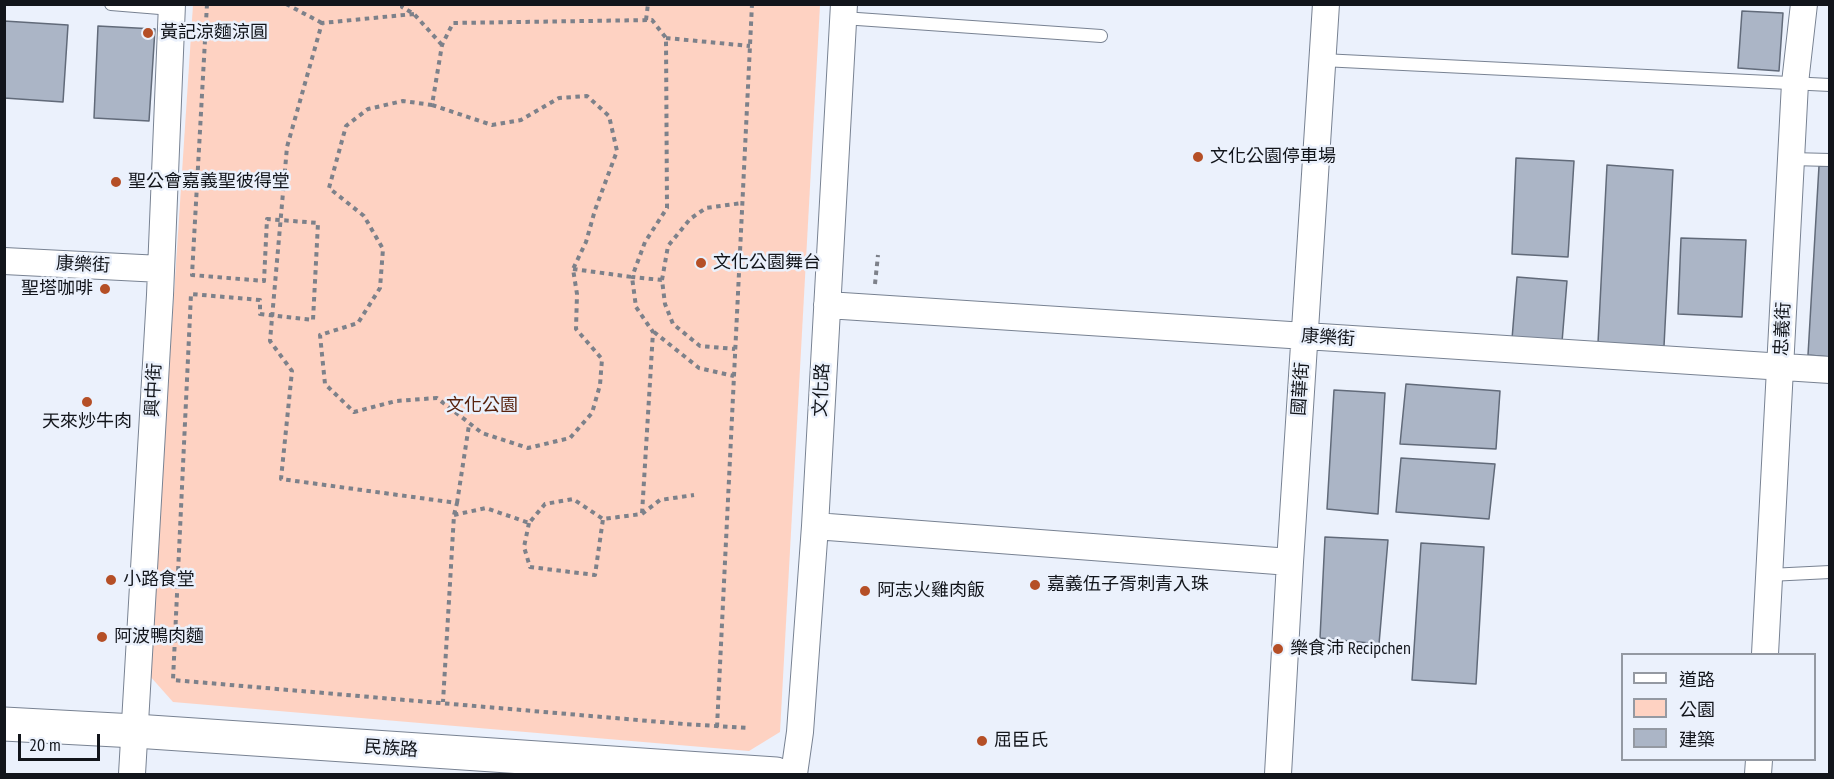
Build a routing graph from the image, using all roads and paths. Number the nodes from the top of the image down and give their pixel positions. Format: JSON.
{"nodes":[{"id":1,"x":111,"y":4,"type":"edge"},
{"id":2,"x":207,"y":4,"type":"edge"},
{"id":3,"x":286,"y":4,"type":"edge"},
{"id":4,"x":402,"y":4,"type":"edge"},
{"id":5,"x":648,"y":4,"type":"edge"},
{"id":6,"x":752,"y":4,"type":"edge"},
{"id":7,"x":1326,"y":4,"type":"edge"},
{"id":8,"x":1804,"y":4,"type":"edge"},
{"id":9,"x":172,"y":7,"type":"edge"},
{"id":10,"x":844,"y":11,"type":"edge"},
{"id":11,"x":414,"y":15,"type":"junction"},
{"id":12,"x":646,"y":20,"type":"junction"},
{"id":13,"x":322,"y":23,"type":"junction"},
{"id":14,"x":1101,"y":36,"type":"dead end"},
{"id":15,"x":666,"y":38,"type":"junction"},
{"id":16,"x":442,"y":45,"type":"junction"},
{"id":17,"x":750,"y":46,"type":"junction"},
{"id":18,"x":1322,"y":60,"type":"junction"},
{"id":19,"x":1795,"y":84,"type":"junction"},
{"id":20,"x":1830,"y":85,"type":"edge"},
{"id":21,"x":432,"y":105,"type":"junction"},
{"id":22,"x":1791,"y":159,"type":"junction"},
{"id":23,"x":1830,"y":160,"type":"edge"},
{"id":24,"x":742,"y":203,"type":"junction"},
{"id":25,"x":280,"y":220,"type":"junction"},
{"id":26,"x":4,"y":261,"type":"edge"},
{"id":27,"x":161,"y":269,"type":"junction"},
{"id":28,"x":573,"y":269,"type":"junction"},
{"id":29,"x":632,"y":277,"type":"junction"},
{"id":30,"x":662,"y":280,"type":"junction"},
{"id":31,"x":827,"y":305,"type":"junction"},
{"id":32,"x":272,"y":316,"type":"junction"},
{"id":33,"x":653,"y":332,"type":"junction"},
{"id":34,"x":1304,"y":337,"type":"junction"},
{"id":35,"x":735,"y":349,"type":"junction"},
{"id":36,"x":1781,"y":369,"type":"junction"},
{"id":37,"x":1830,"y":370,"type":"edge"},
{"id":38,"x":734,"y":376,"type":"junction"},
{"id":39,"x":469,"y":425,"type":"junction"},
{"id":40,"x":694,"y":495,"type":"dead end"},
{"id":41,"x":457,"y":503,"type":"junction"},
{"id":42,"x":642,"y":514,"type":"junction"},
{"id":43,"x":454,"y":515,"type":"junction"},
{"id":44,"x":603,"y":519,"type":"junction"},
{"id":45,"x":529,"y":523,"type":"junction"},
{"id":46,"x":815,"y":526,"type":"junction"},
{"id":47,"x":1290,"y":562,"type":"junction"},
{"id":48,"x":1830,"y":572,"type":"edge"},
{"id":49,"x":1770,"y":575,"type":"junction"},
{"id":50,"x":1765,"y":653,"type":"edge"},
{"id":51,"x":443,"y":702,"type":"junction"},
{"id":52,"x":4,"y":724,"type":"edge"},
{"id":53,"x":717,"y":727,"type":"junction"},
{"id":54,"x":748,"y":728,"type":"dead end"},
{"id":55,"x":135,"y":731,"type":"junction"},
{"id":56,"x":132,"y":774,"type":"edge"},
{"id":57,"x":776,"y":774,"type":"edge"},
{"id":58,"x":794,"y":774,"type":"edge"},
{"id":59,"x":1278,"y":774,"type":"edge"}],
"edges":[{"from":1,"to":9,"type":"lane"},
{"from":2,"to":25,"type":"path"},
{"from":3,"to":13,"type":"path"},
{"from":4,"to":11,"type":"path"},
{"from":5,"to":12,"type":"path"},
{"from":6,"to":17,"type":"path"},
{"from":7,"to":18,"type":"street","name":"國華街"},
{"from":8,"to":19,"type":"street","name":"忠義街"},
{"from":9,"to":27,"type":"street","name":"興中街"},
{"from":10,"to":14,"type":"lane"},
{"from":10,"to":31,"type":"street","name":"文化路"},
{"from":11,"to":13,"type":"path"},
{"from":11,"to":16,"type":"path"},
{"from":12,"to":15,"type":"path"},
{"from":12,"to":16,"type":"path"},
{"from":13,"to":25,"type":"path"},
{"from":15,"to":17,"type":"path"},
{"from":15,"to":29,"type":"path"},
{"from":16,"to":21,"type":"path"},
{"from":17,"to":24,"type":"path"},
{"from":18,"to":19,"type":"lane"},
{"from":18,"to":34,"type":"street","name":"國華街"},
{"from":19,"to":20,"type":"lane"},
{"from":19,"to":22,"type":"street","name":"忠義街"},
{"from":21,"to":28,"type":"path"},
{"from":21,"to":39,"type":"path"},
{"from":22,"to":23,"type":"lane"},
{"from":22,"to":36,"type":"street","name":"忠義街"},
{"from":24,"to":30,"type":"path"},
{"from":24,"to":35,"type":"path"},
{"from":25,"to":32,"type":"path"},
{"from":25,"to":32,"type":"path"},
{"from":26,"to":27,"type":"street","name":"康樂街"},
{"from":27,"to":55,"type":"street","name":"興中街"},
{"from":28,"to":29,"type":"path"},
{"from":28,"to":39,"type":"path"},
{"from":29,"to":30,"type":"path"},
{"from":29,"to":33,"type":"path"},
{"from":30,"to":35,"type":"path"},
{"from":31,"to":34,"type":"street","name":"康樂街"},
{"from":31,"to":46,"type":"street","name":"文化路"},
{"from":32,"to":41,"type":"path"},
{"from":32,"to":51,"type":"path"},
{"from":33,"to":38,"type":"path"},
{"from":33,"to":42,"type":"path"},
{"from":34,"to":36,"type":"street","name":"康樂街"},
{"from":34,"to":47,"type":"street","name":"國華街"},
{"from":35,"to":38,"type":"path"},
{"from":36,"to":37,"type":"street","name":"康樂街"},
{"from":36,"to":49,"type":"street","name":"忠義街"},
{"from":38,"to":53,"type":"path"},
{"from":39,"to":41,"type":"path"},
{"from":40,"to":42,"type":"path"},
{"from":41,"to":43,"type":"path"},
{"from":42,"to":44,"type":"path"},
{"from":43,"to":45,"type":"path"},
{"from":43,"to":51,"type":"path"},
{"from":44,"to":45,"type":"path"},
{"from":44,"to":45,"type":"path"},
{"from":46,"to":47,"type":"street"},
{"from":46,"to":58,"type":"street","name":"文化路"},
{"from":47,"to":59,"type":"street","name":"國華街"},
{"from":48,"to":49,"type":"lane"},
{"from":49,"to":50,"type":"street","name":"忠義街"},
{"from":51,"to":53,"type":"path"},
{"from":52,"to":55,"type":"main road","name":"民族路"},
{"from":53,"to":54,"type":"path"},
{"from":55,"to":56,"type":"street","name":"興中街"},
{"from":55,"to":57,"type":"main road","name":"民族路"}]}
